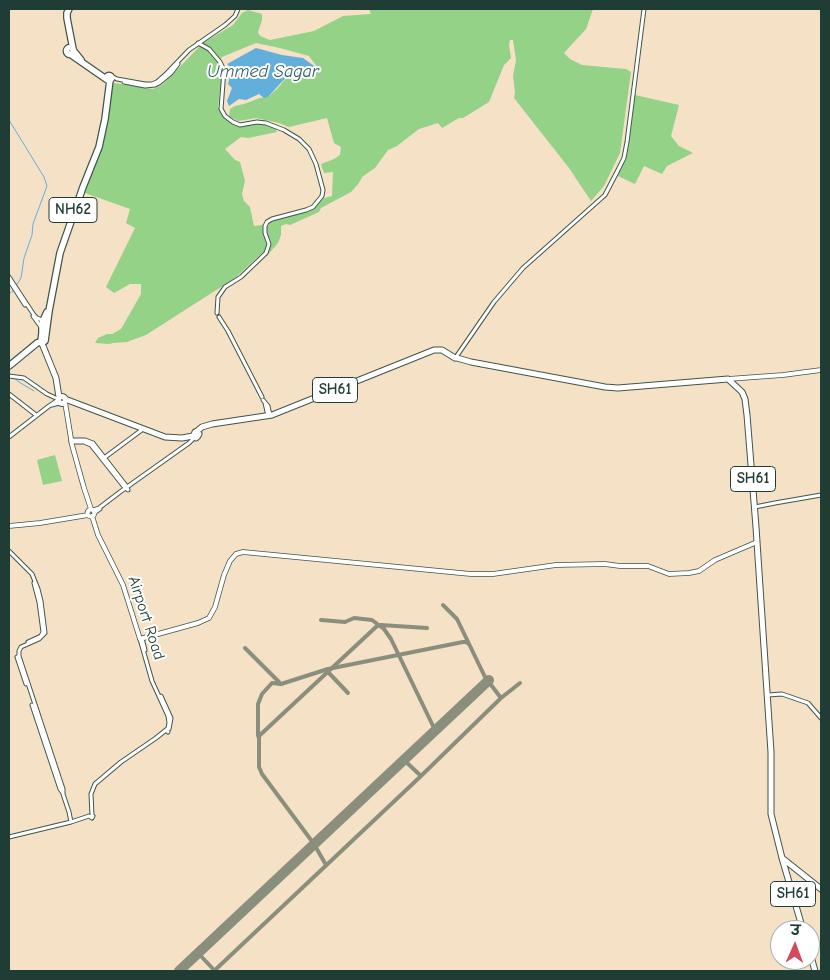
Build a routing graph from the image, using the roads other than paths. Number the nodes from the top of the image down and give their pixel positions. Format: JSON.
{"nodes":[{"id":1,"x":67,"y":9,"type":"edge"},
{"id":2,"x":238,"y":9,"type":"edge"},
{"id":3,"x":644,"y":9,"type":"edge"},
{"id":4,"x":197,"y":44,"type":"junction"},
{"id":5,"x":109,"y":78,"type":"junction"},
{"id":6,"x":9,"y":277,"type":"edge"},
{"id":7,"x":9,"y":280,"type":"edge"},
{"id":8,"x":13,"y":285,"type":"junction"},
{"id":9,"x":16,"y":290,"type":"junction"},
{"id":10,"x":45,"y":322,"type":"junction"},
{"id":11,"x":41,"y":328,"type":"junction"},
{"id":12,"x":42,"y":340,"type":"junction"},
{"id":13,"x":456,"y":358,"type":"junction"},
{"id":14,"x":9,"y":365,"type":"edge"},
{"id":15,"x":821,"y":370,"type":"edge"},
{"id":16,"x":12,"y":377,"type":"edge"},
{"id":17,"x":728,"y":379,"type":"junction"},
{"id":18,"x":9,"y":394,"type":"edge"},
{"id":19,"x":61,"y":400,"type":"junction"},
{"id":20,"x":269,"y":414,"type":"junction"},
{"id":21,"x":36,"y":416,"type":"junction"},
{"id":22,"x":143,"y":429,"type":"junction"},
{"id":23,"x":196,"y":435,"type":"junction"},
{"id":24,"x":9,"y":437,"type":"edge"},
{"id":25,"x":71,"y":441,"type":"junction"},
{"id":26,"x":104,"y":458,"type":"junction"},
{"id":27,"x":127,"y":488,"type":"junction"},
{"id":28,"x":821,"y":495,"type":"edge"},
{"id":29,"x":754,"y":507,"type":"junction"},
{"id":30,"x":92,"y":512,"type":"junction"},
{"id":31,"x":82,"y":516,"type":"junction"},
{"id":32,"x":9,"y":525,"type":"edge"},
{"id":33,"x":758,"y":542,"type":"junction"},
{"id":34,"x":9,"y":552,"type":"edge"},
{"id":35,"x":140,"y":638,"type":"junction"},
{"id":36,"x":768,"y":695,"type":"junction"},
{"id":37,"x":821,"y":718,"type":"edge"},
{"id":38,"x":63,"y":794,"type":"junction"},
{"id":39,"x":70,"y":814,"type":"junction"},
{"id":40,"x":81,"y":819,"type":"junction"},
{"id":41,"x":72,"y":822,"type":"junction"},
{"id":42,"x":65,"y":823,"type":"junction"},
{"id":43,"x":9,"y":837,"type":"edge"},
{"id":44,"x":782,"y":858,"type":"junction"},
{"id":45,"x":821,"y":889,"type":"edge"},
{"id":46,"x":800,"y":920,"type":"edge"}],
"edges":[{"from":1,"to":5,"type":"highway"},
{"from":2,"to":4,"type":"street"},
{"from":3,"to":13,"type":"street"},
{"from":4,"to":5,"type":"street"},
{"from":4,"to":20,"type":"street"},
{"from":5,"to":10,"type":"highway","number":"NH62"},
{"from":6,"to":8,"type":"street"},
{"from":7,"to":8,"type":"street"},
{"from":8,"to":9,"type":"street"},
{"from":9,"to":10,"type":"street"},
{"from":9,"to":11,"type":"street"},
{"from":10,"to":11,"type":"highway","number":"NH62"},
{"from":10,"to":12,"type":"highway","number":"NH62"},
{"from":11,"to":12,"type":"highway","number":"NH62"},
{"from":12,"to":14,"type":"highway"},
{"from":12,"to":19,"type":"main road"},
{"from":13,"to":17,"type":"main road","number":"SH61"},
{"from":13,"to":20,"type":"main road","number":"SH61"},
{"from":15,"to":17,"type":"main road"},
{"from":16,"to":19,"type":"street"},
{"from":17,"to":29,"type":"main road","number":"SH61"},
{"from":18,"to":21,"type":"street"},
{"from":19,"to":21,"type":"street"},
{"from":19,"to":22,"type":"main road"},
{"from":19,"to":25,"type":"main road"},
{"from":19,"to":30,"type":"main road"},
{"from":20,"to":23,"type":"main road","number":"SH61"},
{"from":21,"to":24,"type":"street"},
{"from":22,"to":23,"type":"main road"},
{"from":22,"to":26,"type":"street"},
{"from":23,"to":27,"type":"street"},
{"from":25,"to":26,"type":"street"},
{"from":25,"to":27,"type":"street"},
{"from":25,"to":30,"type":"main road"},
{"from":26,"to":27,"type":"street"},
{"from":27,"to":30,"type":"street"},
{"from":28,"to":29,"type":"street"},
{"from":29,"to":33,"type":"main road","number":"SH61"},
{"from":30,"to":31,"type":"main road"},
{"from":30,"to":31,"type":"street"},
{"from":30,"to":32,"type":"main road"},
{"from":30,"to":35,"type":"main road","name":"Airport Road"},
{"from":31,"to":32,"type":"main road"},
{"from":33,"to":35,"type":"main road"},
{"from":33,"to":36,"type":"main road","number":"SH61"},
{"from":34,"to":38,"type":"street"},
{"from":34,"to":38,"type":"street"},
{"from":35,"to":40,"type":"street","name":"Airport Road"},
{"from":36,"to":37,"type":"street"},
{"from":36,"to":44,"type":"main road","number":"SH61"},
{"from":38,"to":39,"type":"street"},
{"from":39,"to":40,"type":"street"},
{"from":39,"to":41,"type":"street"},
{"from":39,"to":42,"type":"street"},
{"from":40,"to":41,"type":"street"},
{"from":41,"to":42,"type":"street"},
{"from":42,"to":43,"type":"street"},
{"from":44,"to":45,"type":"main road"},
{"from":44,"to":46,"type":"main road","number":"SH61"}]}
